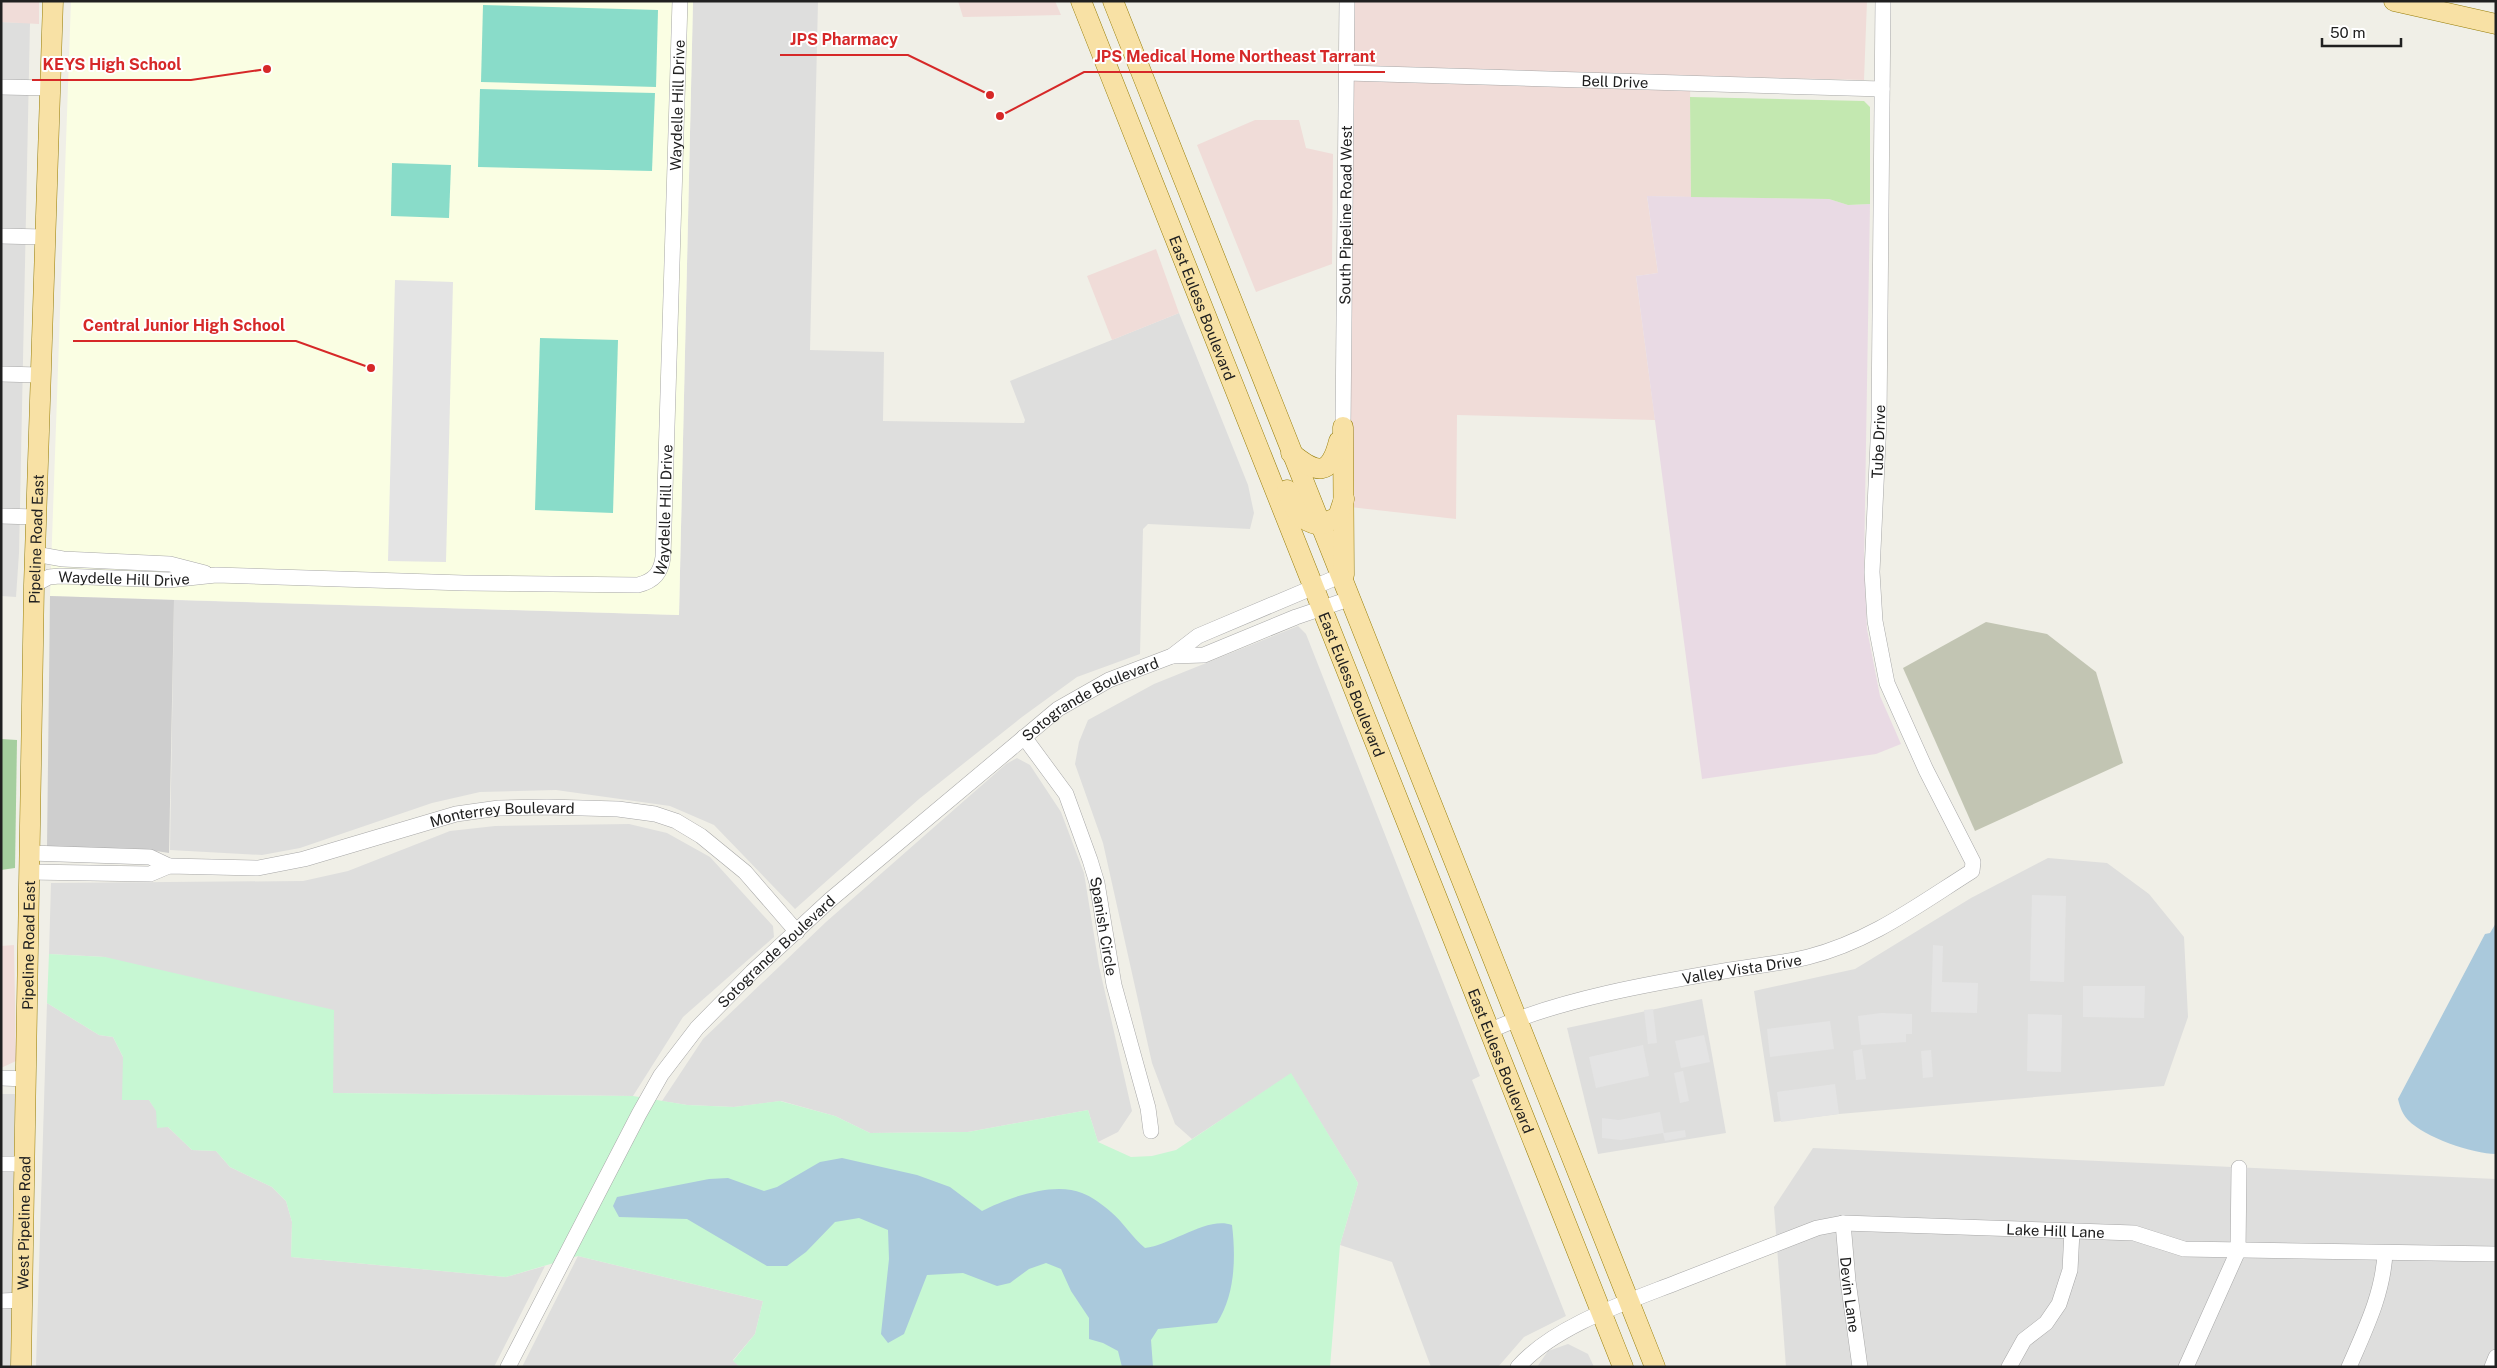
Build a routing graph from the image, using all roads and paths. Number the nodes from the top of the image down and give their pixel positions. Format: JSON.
{"nodes":[{"id":1,"x":53,"y":1,"type":"edge"},
{"id":2,"x":680,"y":1,"type":"edge"},
{"id":3,"x":1080,"y":1,"type":"edge"},
{"id":4,"x":1113,"y":1,"type":"edge"},
{"id":5,"x":1347,"y":1,"type":"edge"},
{"id":6,"x":1883,"y":1,"type":"edge"},
{"id":7,"x":2394,"y":1,"type":"edge"},
{"id":8,"x":2496,"y":24,"type":"edge"},
{"id":9,"x":1347,"y":73,"type":"junction"},
{"id":10,"x":1,"y":87,"type":"edge"},
{"id":11,"x":50,"y":88,"type":"junction"},
{"id":12,"x":1882,"y":89,"type":"junction"},
{"id":13,"x":1201,"y":223,"type":"junction"},
{"id":14,"x":1173,"y":234,"type":"junction"},
{"id":15,"x":1,"y":236,"type":"edge"},
{"id":16,"x":44,"y":237,"type":"junction"},
{"id":17,"x":1,"y":374,"type":"edge"},
{"id":18,"x":40,"y":375,"type":"junction"},
{"id":19,"x":1241,"y":407,"type":"junction"},
{"id":20,"x":1343,"y":427,"type":"junction"},
{"id":21,"x":1291,"y":453,"type":"junction"},
{"id":22,"x":1344,"y":499,"type":"junction"},
{"id":23,"x":1,"y":516,"type":"edge"},
{"id":24,"x":36,"y":517,"type":"junction"},
{"id":25,"x":1320,"y":526,"type":"junction"},
{"id":26,"x":35,"y":554,"type":"junction"},
{"id":27,"x":216,"y":575,"type":"junction"},
{"id":28,"x":34,"y":585,"type":"junction"},
{"id":29,"x":1344,"y":587,"type":"junction"},
{"id":30,"x":1312,"y":588,"type":"junction"},
{"id":31,"x":1320,"y":608,"type":"junction"},
{"id":32,"x":1172,"y":656,"type":"junction"},
{"id":33,"x":1024,"y":736,"type":"junction"},
{"id":34,"x":1973,"y":862,"type":"joint"},
{"id":35,"x":29,"y":863,"type":"junction"},
{"id":36,"x":797,"y":932,"type":"junction"},
{"id":37,"x":1516,"y":1018,"type":"junction"},
{"id":38,"x":1489,"y":1031,"type":"junction"},
{"id":39,"x":1,"y":1078,"type":"edge"},
{"id":40,"x":26,"y":1079,"type":"junction"},
{"id":41,"x":1151,"y":1131,"type":"dead end"},
{"id":42,"x":1,"y":1164,"type":"edge"},
{"id":43,"x":24,"y":1164,"type":"junction"},
{"id":44,"x":2240,"y":1168,"type":"dead end"},
{"id":45,"x":1843,"y":1223,"type":"junction"},
{"id":46,"x":2072,"y":1230,"type":"junction"},
{"id":47,"x":2238,"y":1251,"type":"junction"},
{"id":48,"x":2385,"y":1253,"type":"junction"},
{"id":49,"x":2496,"y":1254,"type":"edge"},
{"id":50,"x":22,"y":1300,"type":"junction"},
{"id":51,"x":1,"y":1301,"type":"edge"},
{"id":52,"x":1628,"y":1302,"type":"junction"},
{"id":53,"x":1602,"y":1314,"type":"junction"},
{"id":54,"x":2496,"y":1358,"type":"edge"},
{"id":55,"x":21,"y":1367,"type":"edge"},
{"id":56,"x":508,"y":1367,"type":"edge"},
{"id":57,"x":1518,"y":1367,"type":"edge"},
{"id":58,"x":1623,"y":1367,"type":"edge"},
{"id":59,"x":1655,"y":1367,"type":"edge"},
{"id":60,"x":1860,"y":1367,"type":"edge"},
{"id":61,"x":2009,"y":1367,"type":"edge"},
{"id":62,"x":2186,"y":1367,"type":"edge"},
{"id":63,"x":2349,"y":1367,"type":"edge"},
{"id":64,"x":2492,"y":1367,"type":"edge"}],
"edges":[{"from":1,"to":11,"type":"main road","name":"Pipeline Road East"},
{"from":2,"to":27,"type":"street","name":"Waydelle Hill Drive"},
{"from":3,"to":14,"type":"main road","name":"East Euless Boulevard"},
{"from":4,"to":13,"type":"main road","name":"East Euless Boulevard"},
{"from":5,"to":9,"type":"street","name":"South Pipeline Road West"},
{"from":6,"to":12,"type":"street","name":"Tube Drive"},
{"from":7,"to":8,"type":"main road"},
{"from":9,"to":12,"type":"street","name":"Bell Drive"},
{"from":9,"to":20,"type":"street","name":"South Pipeline Road West"},
{"from":10,"to":11,"type":"street"},
{"from":11,"to":16,"type":"main road","name":"Pipeline Road East"},
{"from":12,"to":34,"type":"street","name":"Tube Drive"},
{"from":13,"to":14,"type":"main road"},
{"from":13,"to":21,"type":"main road","name":"East Euless Boulevard"},
{"from":14,"to":19,"type":"main road","name":"East Euless Boulevard"},
{"from":15,"to":16,"type":"street"},
{"from":16,"to":18,"type":"main road","name":"Pipeline Road East"},
{"from":17,"to":18,"type":"street"},
{"from":18,"to":24,"type":"main road","name":"Pipeline Road East"},
{"from":19,"to":25,"type":"main road"},
{"from":19,"to":30,"type":"main road","name":"East Euless Boulevard"},
{"from":20,"to":21,"type":"main road"},
{"from":20,"to":22,"type":"main road"},
{"from":21,"to":25,"type":"main road","name":"East Euless Boulevard"},
{"from":22,"to":25,"type":"main road"},
{"from":22,"to":29,"type":"main road"},
{"from":23,"to":24,"type":"street"},
{"from":24,"to":26,"type":"main road","name":"Pipeline Road East"},
{"from":25,"to":29,"type":"main road","name":"East Euless Boulevard"},
{"from":26,"to":27,"type":"street","name":"Waydelle Hill Drive"},
{"from":26,"to":28,"type":"main road","name":"Pipeline Road East"},
{"from":27,"to":28,"type":"street","name":"Waydelle Hill Drive"},
{"from":28,"to":35,"type":"main road","name":"Pipeline Road East"},
{"from":29,"to":30,"type":"street","name":"Sotogrande Boulevard"},
{"from":29,"to":31,"type":"street","name":"Sotogrande Boulevard"},
{"from":29,"to":37,"type":"main road","name":"East Euless Boulevard"},
{"from":30,"to":31,"type":"main road","name":"East Euless Boulevard"},
{"from":30,"to":32,"type":"street","name":"Sotogrande Boulevard"},
{"from":31,"to":32,"type":"street","name":"Sotogrande Boulevard"},
{"from":31,"to":38,"type":"main road","name":"East Euless Boulevard"},
{"from":32,"to":33,"type":"street","name":"Sotogrande Boulevard"},
{"from":33,"to":36,"type":"street","name":"Sotogrande Boulevard"},
{"from":33,"to":41,"type":"street","name":"Spanish Circle"},
{"from":34,"to":37,"type":"street","name":"Valley Vista Drive"},
{"from":35,"to":36,"type":"street","name":"Monterrey Boulevard"},
{"from":35,"to":40,"type":"main road","name":"Pipeline Road East"},
{"from":36,"to":56,"type":"street","name":"Sotogrande Boulevard"},
{"from":37,"to":38,"type":"street","name":"Valley Vista Drive"},
{"from":37,"to":52,"type":"main road","name":"East Euless Boulevard"},
{"from":38,"to":53,"type":"main road","name":"East Euless Boulevard"},
{"from":39,"to":40,"type":"street"},
{"from":40,"to":43,"type":"main road","name":"West Pipeline Road"},
{"from":42,"to":43,"type":"street"},
{"from":43,"to":50,"type":"main road","name":"West Pipeline Road"},
{"from":44,"to":47,"type":"street"},
{"from":45,"to":46,"type":"street","name":"Lake Hill Lane"},
{"from":45,"to":52,"type":"street","name":"Lake Hill Lane"},
{"from":45,"to":60,"type":"street","name":"Devin Lane"},
{"from":46,"to":47,"type":"street","name":"Lake Hill Lane"},
{"from":46,"to":61,"type":"street"},
{"from":47,"to":48,"type":"street","name":"Lake Hill Lane"},
{"from":47,"to":62,"type":"street"},
{"from":48,"to":49,"type":"street","name":"Lake Hill Lane"},
{"from":48,"to":63,"type":"street"},
{"from":50,"to":51,"type":"street"},
{"from":50,"to":55,"type":"main road","name":"West Pipeline Road"},
{"from":52,"to":53,"type":"street","name":"Lake Hill Lane"},
{"from":52,"to":59,"type":"main road","name":"East Euless Boulevard"},
{"from":53,"to":57,"type":"street","name":"Lake Hill Lane"},
{"from":53,"to":58,"type":"main road","name":"East Euless Boulevard"},
{"from":54,"to":64,"type":"street"}]}
